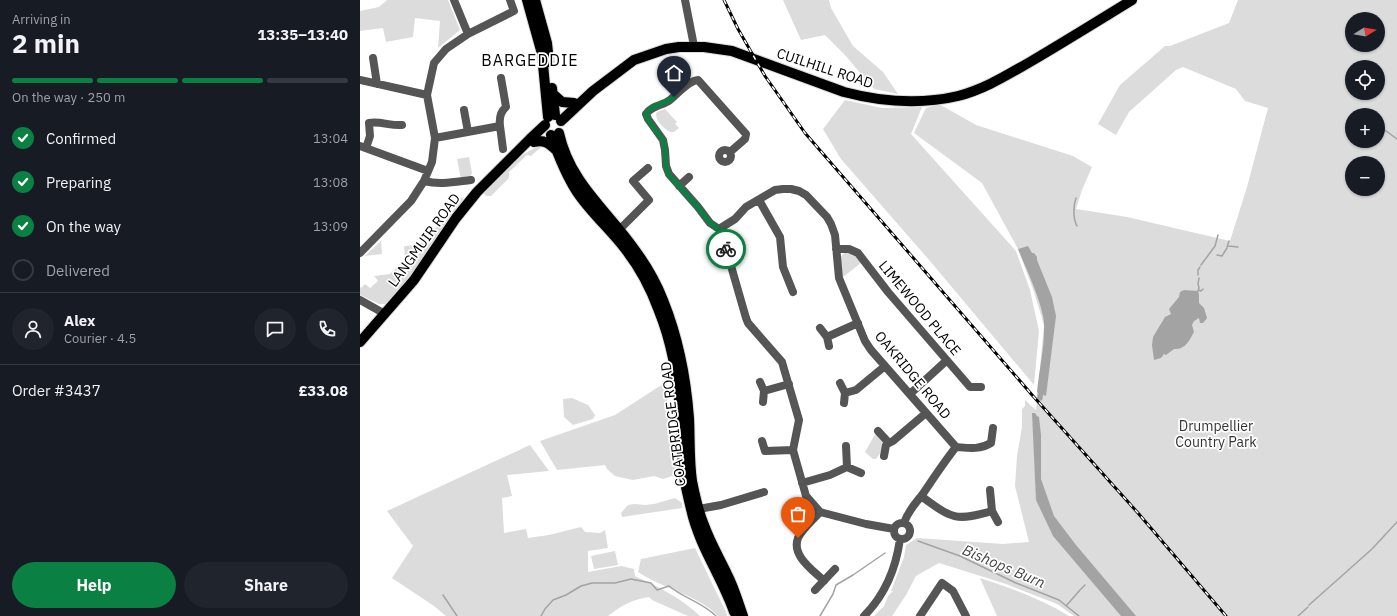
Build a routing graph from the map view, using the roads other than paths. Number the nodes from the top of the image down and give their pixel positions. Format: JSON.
{"nodes":[{"id":1,"x":454,"y":0,"type":"edge"},
{"id":2,"x":510,"y":0,"type":"edge"},
{"id":3,"x":527,"y":0,"type":"edge"},
{"id":4,"x":535,"y":0,"type":"edge"},
{"id":5,"x":685,"y":0,"type":"edge"},
{"id":6,"x":1127,"y":1,"type":"edge"},
{"id":7,"x":468,"y":34,"type":"junction"},
{"id":8,"x":694,"y":46,"type":"junction"},
{"id":9,"x":373,"y":58,"type":"dead end"},
{"id":10,"x":501,"y":78,"type":"dead end"},
{"id":11,"x":360,"y":80,"type":"edge"},
{"id":12,"x":377,"y":84,"type":"junction"},
{"id":13,"x":593,"y":91,"type":"junction"},
{"id":14,"x":427,"y":94,"type":"junction"},
{"id":15,"x":553,"y":94,"type":"junction"},
{"id":16,"x":574,"y":103,"type":"junction"},
{"id":17,"x":464,"y":110,"type":"dead end"},
{"id":18,"x":553,"y":124,"type":"junction"},
{"id":19,"x":402,"y":125,"type":"dead end"},
{"id":20,"x":500,"y":126,"type":"junction"},
{"id":21,"x":468,"y":132,"type":"junction"},
{"id":22,"x":435,"y":138,"type":"junction"},
{"id":23,"x":534,"y":142,"type":"junction"},
{"id":24,"x":363,"y":147,"type":"edge"},
{"id":25,"x":503,"y":149,"type":"dead end"},
{"id":26,"x":557,"y":151,"type":"junction"},
{"id":27,"x":730,"y":152,"type":"dead end"},
{"id":28,"x":513,"y":156,"type":"junction"},
{"id":29,"x":648,"y":168,"type":"dead end"},
{"id":30,"x":428,"y":171,"type":"junction"},
{"id":31,"x":688,"y":178,"type":"dead end"},
{"id":32,"x":470,"y":180,"type":"dead end"},
{"id":33,"x":424,"y":181,"type":"junction"},
{"id":34,"x":679,"y":186,"type":"junction"},
{"id":35,"x":759,"y":200,"type":"junction"},
{"id":36,"x":719,"y":229,"type":"junction"},
{"id":37,"x":619,"y":230,"type":"junction"},
{"id":38,"x":836,"y":249,"type":"junction"},
{"id":39,"x":360,"y":253,"type":"edge"},
{"id":40,"x":794,"y":292,"type":"dead end"},
{"id":41,"x":360,"y":301,"type":"edge"},
{"id":42,"x":385,"y":314,"type":"junction"},
{"id":43,"x":858,"y":323,"type":"junction"},
{"id":44,"x":820,"y":328,"type":"dead end"},
{"id":45,"x":827,"y":336,"type":"junction"},
{"id":46,"x":360,"y":342,"type":"edge"},
{"id":47,"x":829,"y":346,"type":"dead end"},
{"id":48,"x":946,"y":361,"type":"junction"},
{"id":49,"x":886,"y":366,"type":"junction"},
{"id":50,"x":760,"y":382,"type":"dead end"},
{"id":51,"x":789,"y":384,"type":"junction"},
{"id":52,"x":840,"y":384,"type":"dead end"},
{"id":53,"x":981,"y":387,"type":"dead end"},
{"id":54,"x":764,"y":391,"type":"junction"},
{"id":55,"x":844,"y":393,"type":"junction"},
{"id":56,"x":910,"y":394,"type":"junction"},
{"id":57,"x":763,"y":402,"type":"dead end"},
{"id":58,"x":844,"y":403,"type":"dead end"},
{"id":59,"x":926,"y":413,"type":"junction"},
{"id":60,"x":993,"y":428,"type":"dead end"},
{"id":61,"x":878,"y":431,"type":"dead end"},
{"id":62,"x":762,"y":441,"type":"dead end"},
{"id":63,"x":889,"y":442,"type":"junction"},
{"id":64,"x":846,"y":446,"type":"dead end"},
{"id":65,"x":956,"y":447,"type":"junction"},
{"id":66,"x":793,"y":450,"type":"junction"},
{"id":67,"x":765,"y":451,"type":"junction"},
{"id":68,"x":884,"y":456,"type":"dead end"},
{"id":69,"x":764,"y":460,"type":"dead end"},
{"id":70,"x":847,"y":467,"type":"junction"},
{"id":71,"x":861,"y":473,"type":"dead end"},
{"id":72,"x":802,"y":483,"type":"junction"},
{"id":73,"x":990,"y":490,"type":"dead end"},
{"id":74,"x":764,"y":492,"type":"dead end"},
{"id":75,"x":921,"y":496,"type":"junction"},
{"id":76,"x":695,"y":510,"type":"junction"},
{"id":77,"x":992,"y":511,"type":"junction"},
{"id":78,"x":820,"y":512,"type":"junction"},
{"id":79,"x":998,"y":522,"type":"dead end"},
{"id":80,"x":904,"y":523,"type":"junction"},
{"id":81,"x":894,"y":529,"type":"junction"},
{"id":82,"x":900,"y":539,"type":"junction"},
{"id":83,"x":835,"y":569,"type":"dead end"},
{"id":84,"x":824,"y":581,"type":"junction"},
{"id":85,"x":815,"y":590,"type":"dead end"},
{"id":86,"x":736,"y":616,"type":"edge"},
{"id":87,"x":743,"y":616,"type":"edge"},
{"id":88,"x":864,"y":616,"type":"edge"},
{"id":89,"x":920,"y":616,"type":"edge"},
{"id":90,"x":966,"y":616,"type":"edge"}],
"edges":[{"from":1,"to":7,"type":"street"},
{"from":2,"to":7,"type":"street"},
{"from":3,"to":18,"type":"main road","name":"COATBRIDGE ROAD"},
{"from":4,"to":15,"type":"main road","name":"COATBRIDGE ROAD"},
{"from":5,"to":8,"type":"street"},
{"from":6,"to":8,"type":"main road","name":"CUILHILL ROAD"},
{"from":7,"to":14,"type":"street"},
{"from":8,"to":13,"type":"main road","name":"CUILHILL ROAD"},
{"from":9,"to":12,"type":"street"},
{"from":10,"to":20,"type":"street"},
{"from":11,"to":12,"type":"street"},
{"from":12,"to":14,"type":"street"},
{"from":13,"to":16,"type":"main road"},
{"from":13,"to":18,"type":"main road"},
{"from":14,"to":22,"type":"street"},
{"from":15,"to":16,"type":"main road"},
{"from":15,"to":18,"type":"main road","name":"COATBRIDGE ROAD"},
{"from":16,"to":18,"type":"main road"},
{"from":17,"to":21,"type":"street"},
{"from":18,"to":23,"type":"main road","name":"LANGMUIR ROAD"},
{"from":18,"to":26,"type":"main road","name":"COATBRIDGE ROAD"},
{"from":18,"to":28,"type":"main road","name":"LANGMUIR ROAD"},
{"from":18,"to":37,"type":"main road","name":"COATBRIDGE ROAD"},
{"from":19,"to":24,"type":"street"},
{"from":20,"to":21,"type":"street"},
{"from":20,"to":25,"type":"street"},
{"from":21,"to":22,"type":"street"},
{"from":22,"to":30,"type":"street"},
{"from":23,"to":26,"type":"main road"},
{"from":23,"to":28,"type":"main road","name":"LANGMUIR ROAD"},
{"from":24,"to":30,"type":"street"},
{"from":26,"to":76,"type":"main road","name":"COATBRIDGE ROAD"},
{"from":27,"to":34,"type":"street"},
{"from":28,"to":42,"type":"main road","name":"LANGMUIR ROAD"},
{"from":29,"to":37,"type":"street"},
{"from":30,"to":33,"type":"street"},
{"from":31,"to":34,"type":"street"},
{"from":32,"to":33,"type":"street"},
{"from":33,"to":39,"type":"street"},
{"from":34,"to":36,"type":"street"},
{"from":35,"to":36,"type":"street","name":"OAKRIDGE ROAD"},
{"from":35,"to":38,"type":"street","name":"OAKRIDGE ROAD"},
{"from":35,"to":40,"type":"street"},
{"from":36,"to":51,"type":"street"},
{"from":37,"to":76,"type":"main road","name":"COATBRIDGE ROAD"},
{"from":38,"to":43,"type":"street","name":"OAKRIDGE ROAD"},
{"from":38,"to":48,"type":"street","name":"LIMEWOOD PLACE"},
{"from":41,"to":42,"type":"street"},
{"from":42,"to":46,"type":"main road","name":"LANGMUIR ROAD"},
{"from":43,"to":45,"type":"street"},
{"from":43,"to":49,"type":"street","name":"OAKRIDGE ROAD"},
{"from":44,"to":45,"type":"street"},
{"from":45,"to":47,"type":"street"},
{"from":48,"to":53,"type":"street","name":"LIMEWOOD PLACE"},
{"from":48,"to":56,"type":"street"},
{"from":49,"to":55,"type":"street"},
{"from":49,"to":56,"type":"street","name":"OAKRIDGE ROAD"},
{"from":50,"to":54,"type":"street"},
{"from":51,"to":54,"type":"street"},
{"from":51,"to":66,"type":"street"},
{"from":52,"to":55,"type":"street"},
{"from":54,"to":57,"type":"street"},
{"from":55,"to":58,"type":"street"},
{"from":56,"to":59,"type":"street","name":"OAKRIDGE ROAD"},
{"from":59,"to":63,"type":"street"},
{"from":59,"to":65,"type":"street","name":"OAKRIDGE ROAD"},
{"from":60,"to":65,"type":"street"},
{"from":61,"to":63,"type":"street"},
{"from":62,"to":67,"type":"street"},
{"from":63,"to":68,"type":"street"},
{"from":64,"to":70,"type":"street"},
{"from":65,"to":75,"type":"street"},
{"from":66,"to":67,"type":"street"},
{"from":66,"to":72,"type":"street"},
{"from":67,"to":69,"type":"street"},
{"from":70,"to":71,"type":"street"},
{"from":70,"to":72,"type":"street"},
{"from":72,"to":78,"type":"street"},
{"from":73,"to":77,"type":"street"},
{"from":74,"to":76,"type":"street"},
{"from":75,"to":77,"type":"street"},
{"from":75,"to":80,"type":"street"},
{"from":76,"to":86,"type":"main road","name":"COATBRIDGE ROAD"},
{"from":76,"to":87,"type":"main road","name":"COATBRIDGE ROAD"},
{"from":77,"to":79,"type":"street"},
{"from":78,"to":81,"type":"street"},
{"from":78,"to":84,"type":"street"},
{"from":80,"to":81,"type":"street"},
{"from":80,"to":82,"type":"street"},
{"from":81,"to":82,"type":"street"},
{"from":82,"to":88,"type":"street"},
{"from":83,"to":84,"type":"street"},
{"from":84,"to":85,"type":"street"},
{"from":89,"to":90,"type":"street"}]}
